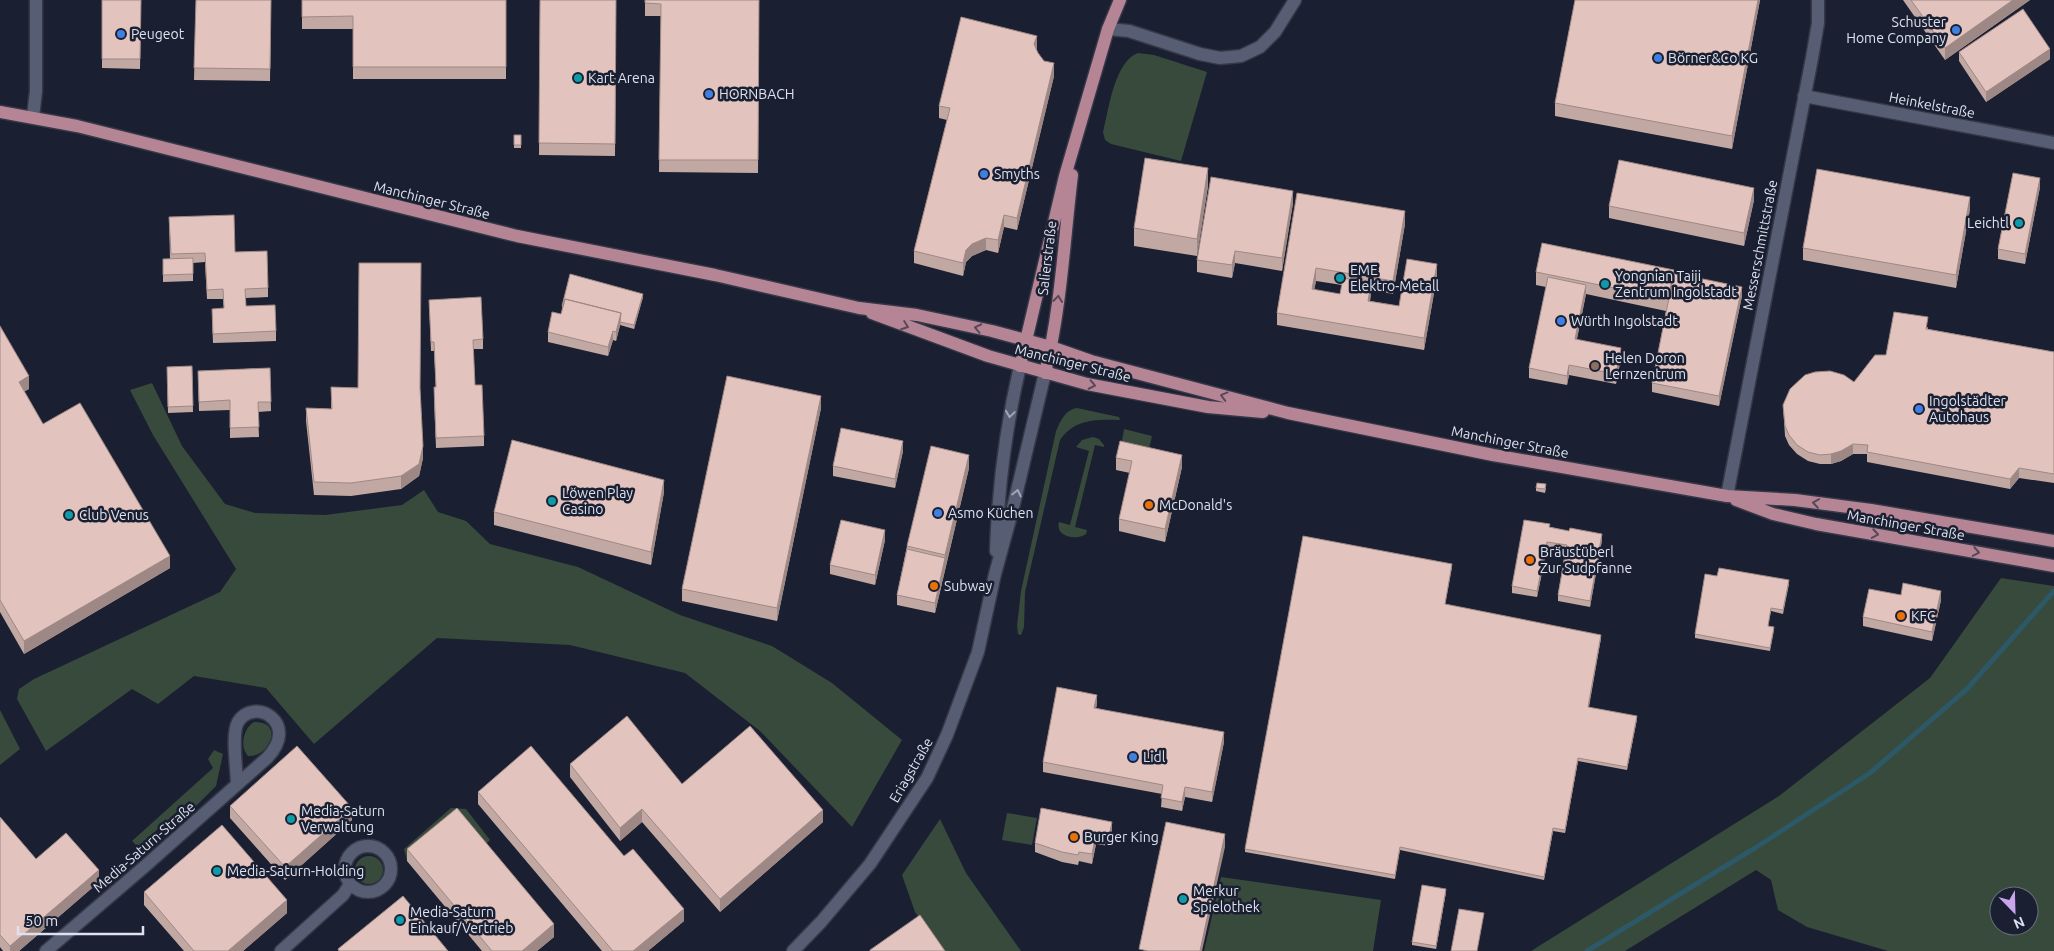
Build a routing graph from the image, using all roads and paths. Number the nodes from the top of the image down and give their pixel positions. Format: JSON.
{"nodes":[{"id":1,"x":36,"y":0,"type":"edge"},
{"id":2,"x":1120,"y":0,"type":"edge"},
{"id":3,"x":1295,"y":0,"type":"edge"},
{"id":4,"x":1818,"y":0,"type":"edge"},
{"id":5,"x":1108,"y":29,"type":"junction"},
{"id":6,"x":1804,"y":96,"type":"junction"},
{"id":7,"x":0,"y":112,"type":"edge"},
{"id":8,"x":33,"y":117,"type":"junction"},
{"id":9,"x":2054,"y":144,"type":"edge"},
{"id":10,"x":1075,"y":145,"type":"junction"},
{"id":11,"x":859,"y":308,"type":"junction"},
{"id":12,"x":1025,"y":340,"type":"junction"},
{"id":13,"x":1051,"y":347,"type":"junction"},
{"id":14,"x":1020,"y":366,"type":"junction"},
{"id":15,"x":1045,"y":373,"type":"junction"},
{"id":16,"x":1288,"y":412,"type":"junction"},
{"id":17,"x":1727,"y":496,"type":"junction"},
{"id":18,"x":2054,"y":542,"type":"edge"},
{"id":19,"x":2054,"y":566,"type":"edge"},
{"id":20,"x":995,"y":574,"type":"junction"},
{"id":21,"x":237,"y":784,"type":"junction"},
{"id":22,"x":350,"y":884,"type":"dead end"},
{"id":23,"x":46,"y":951,"type":"edge"},
{"id":24,"x":281,"y":951,"type":"edge"},
{"id":25,"x":793,"y":951,"type":"edge"}],
"edges":[{"from":1,"to":8,"type":"street"},
{"from":2,"to":5,"type":"main road","name":"Salierstraße"},
{"from":3,"to":5,"type":"street"},
{"from":4,"to":6,"type":"street","name":"Messerschmittstraße"},
{"from":5,"to":10,"type":"main road","name":"Salierstraße"},
{"from":6,"to":9,"type":"street","name":"Heinkelstraße"},
{"from":6,"to":17,"type":"street","name":"Messerschmittstraße"},
{"from":7,"to":8,"type":"main road","name":"Manchinger Straße"},
{"from":8,"to":11,"type":"main road","name":"Manchinger Straße"},
{"from":10,"to":12,"type":"main road","name":"Salierstraße"},
{"from":13,"to":10,"type":"main road","name":"Salierstraße","one_way":true},
{"from":12,"to":11,"type":"main road","name":"Manchinger Straße","one_way":true},
{"from":11,"to":14,"type":"main road","name":"Manchinger Straße","one_way":true},
{"from":12,"to":13,"type":"main road","name":"Manchinger Straße"},
{"from":12,"to":14,"type":"main road","name":"Eriagstraße"},
{"from":13,"to":15,"type":"main road","name":"Salierstraße"},
{"from":16,"to":13,"type":"main road","name":"Manchinger Straße","one_way":true},
{"from":14,"to":15,"type":"main road","name":"Manchinger Straße"},
{"from":14,"to":20,"type":"street","name":"Eriagstraße","one_way":true},
{"from":15,"to":16,"type":"main road","name":"Manchinger Straße","one_way":true},
{"from":20,"to":15,"type":"street","name":"Eriagstraße","one_way":true},
{"from":16,"to":17,"type":"main road","name":"Manchinger Straße"},
{"from":18,"to":17,"type":"main road","name":"Manchinger Straße","one_way":true},
{"from":17,"to":19,"type":"main road","name":"Manchinger Straße","one_way":true},
{"from":20,"to":25,"type":"street","name":"Eriagstraße"},
{"from":21,"to":21,"type":"street","name":"Media-Saturn-Straße"},
{"from":21,"to":23,"type":"street","name":"Media-Saturn-Straße"},
{"from":22,"to":24,"type":"street"}]}
